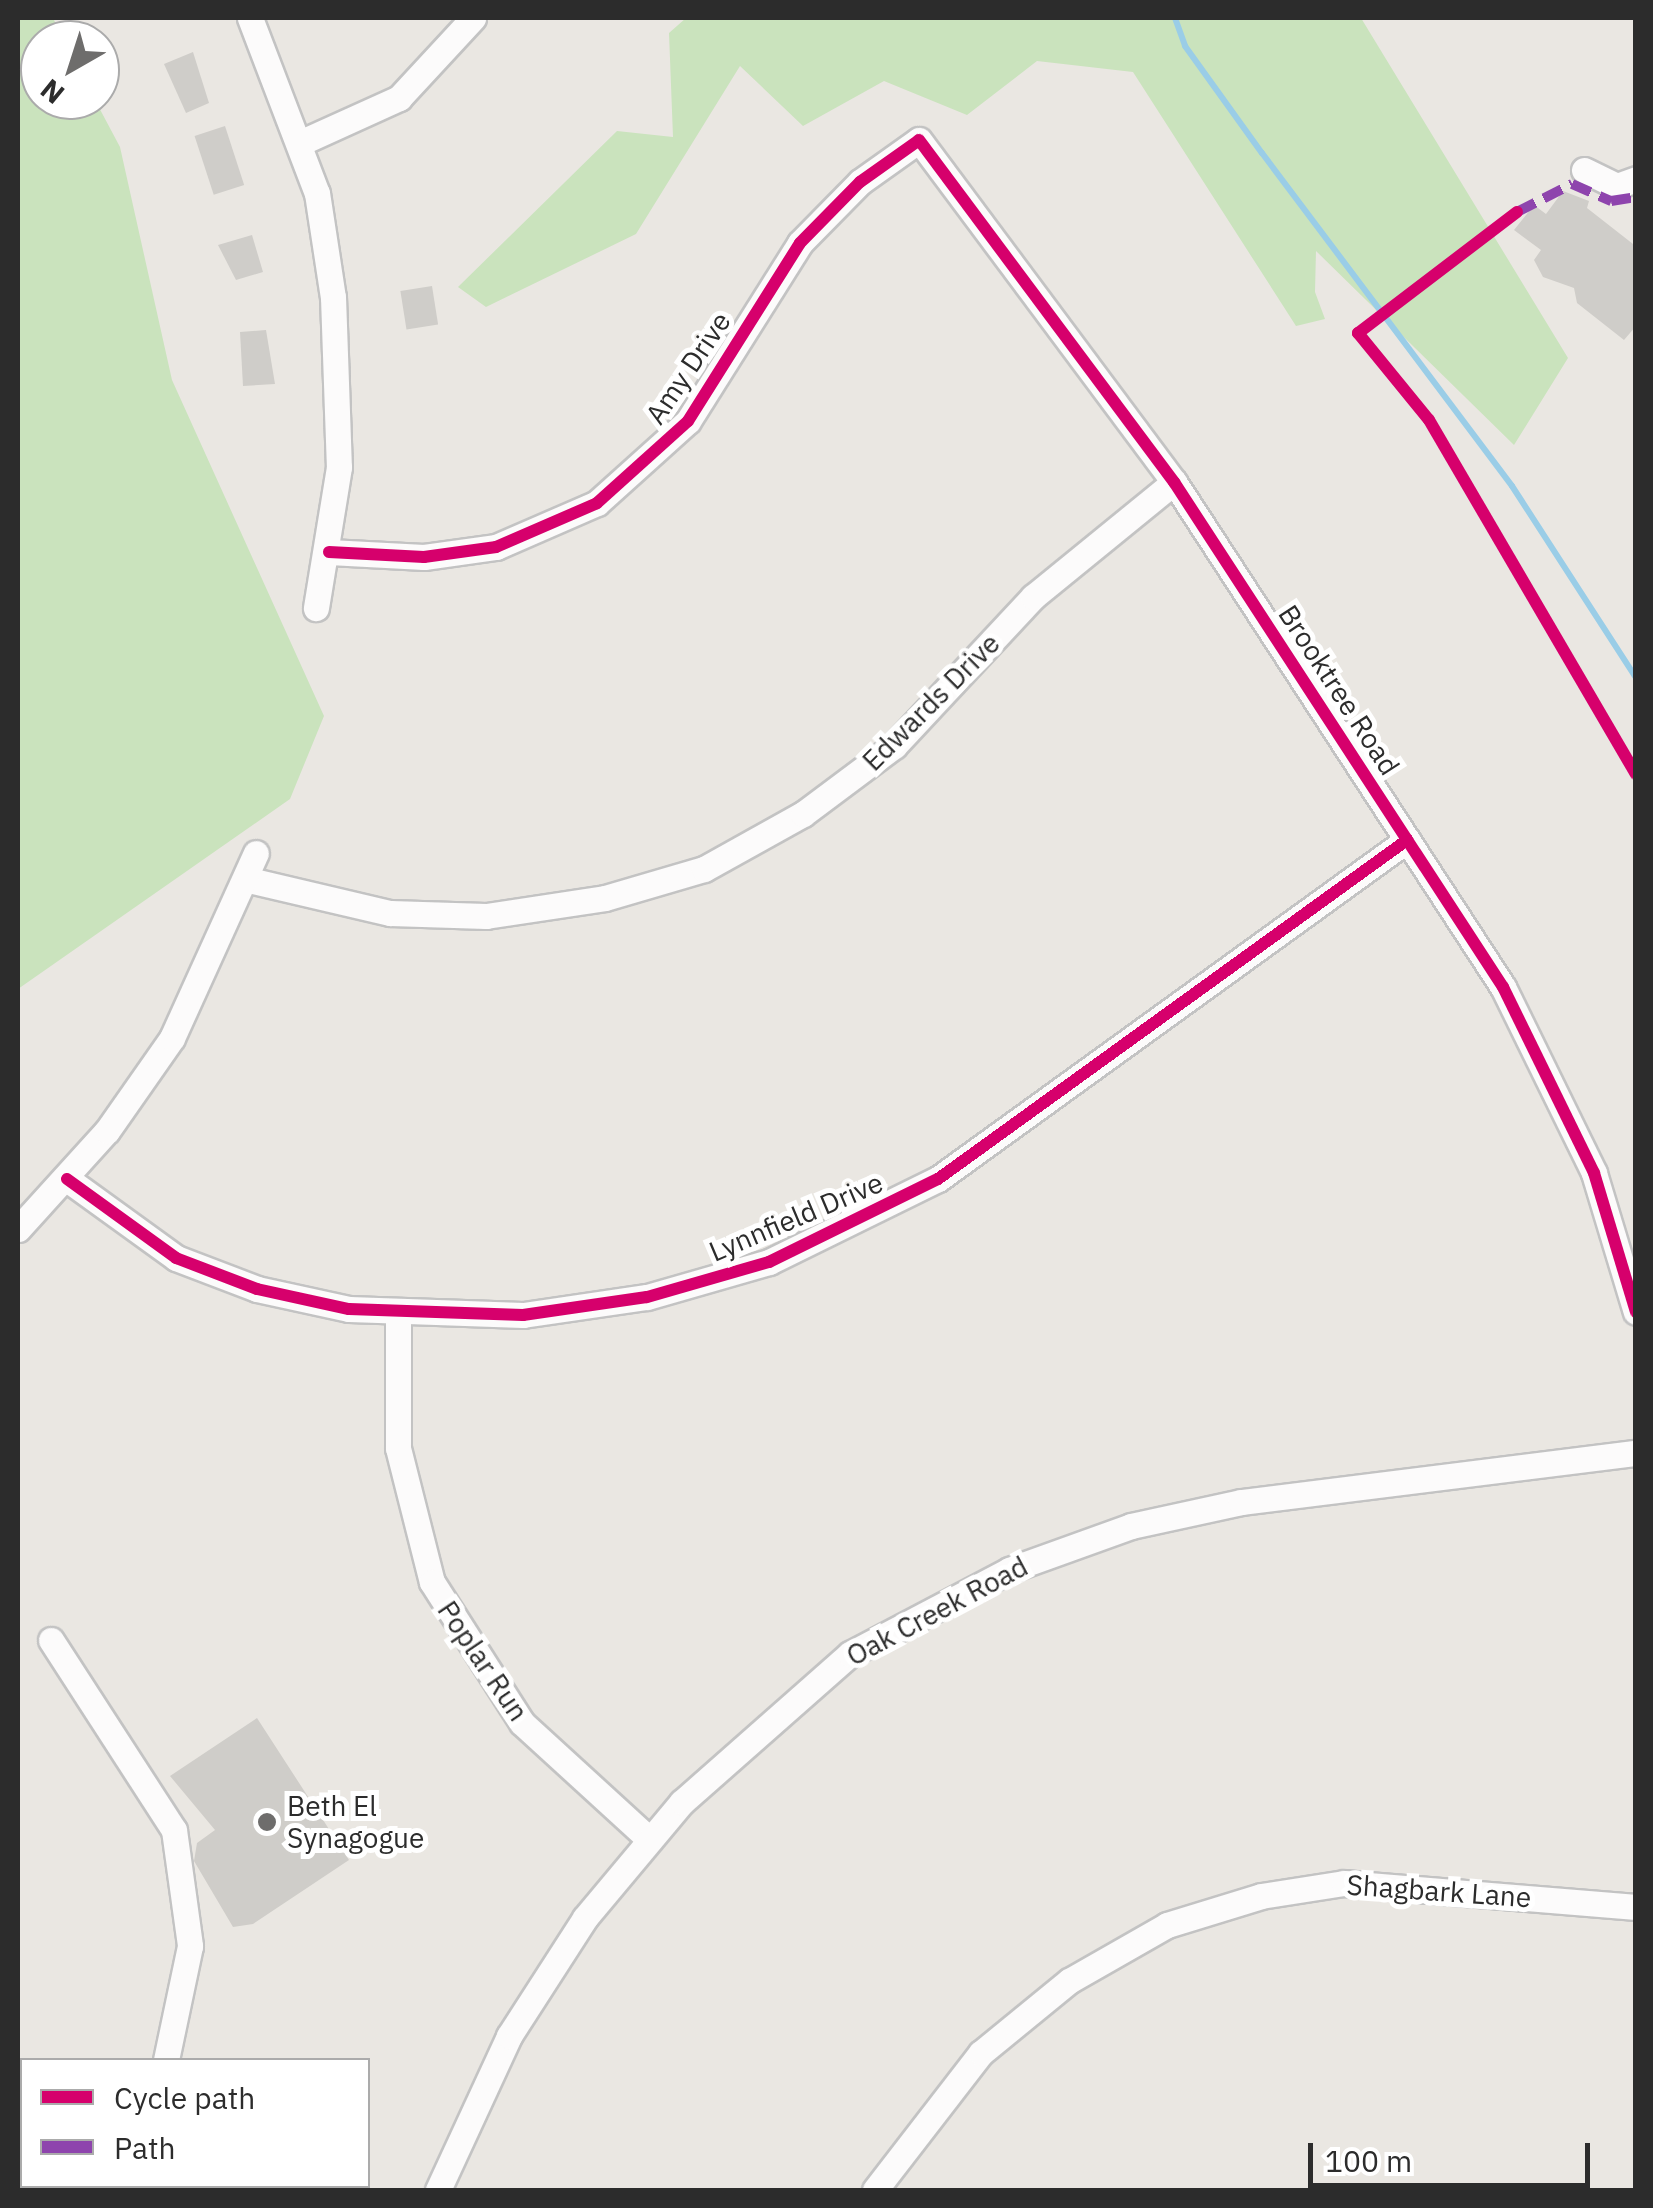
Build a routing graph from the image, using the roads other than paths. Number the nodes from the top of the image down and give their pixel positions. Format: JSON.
{"nodes":[{"id":1,"x":250,"y":18,"type":"edge"},
{"id":2,"x":473,"y":18,"type":"edge"},
{"id":3,"x":919,"y":140,"type":"joint"},
{"id":4,"x":302,"y":142,"type":"junction"},
{"id":5,"x":1584,"y":170,"type":"dead end"},
{"id":6,"x":1636,"y":179,"type":"edge"},
{"id":7,"x":1174,"y":482,"type":"junction"},
{"id":8,"x":329,"y":552,"type":"junction"},
{"id":9,"x":316,"y":608,"type":"dead end"},
{"id":10,"x":1407,"y":840,"type":"junction"},
{"id":11,"x":256,"y":853,"type":"dead end"},
{"id":12,"x":249,"y":880,"type":"junction"},
{"id":13,"x":67,"y":1179,"type":"junction"},
{"id":14,"x":18,"y":1229,"type":"edge"},
{"id":15,"x":1636,"y":1312,"type":"edge"},
{"id":16,"x":398,"y":1316,"type":"junction"},
{"id":17,"x":1636,"y":1453,"type":"edge"},
{"id":18,"x":51,"y":1640,"type":"dead end"},
{"id":19,"x":649,"y":1839,"type":"junction"},
{"id":20,"x":1636,"y":1907,"type":"edge"},
{"id":21,"x":166,"y":2058,"type":"edge"},
{"id":22,"x":438,"y":2190,"type":"edge"},
{"id":23,"x":875,"y":2190,"type":"edge"}],
"edges":[{"from":1,"to":4,"type":"street"},
{"from":2,"to":4,"type":"street"},
{"from":3,"to":7,"type":"street","name":"Brooktree Road"},
{"from":3,"to":8,"type":"street","name":"Amy Drive"},
{"from":4,"to":8,"type":"street"},
{"from":5,"to":6,"type":"street"},
{"from":7,"to":10,"type":"street","name":"Brooktree Road"},
{"from":7,"to":12,"type":"street","name":"Edwards Drive"},
{"from":8,"to":9,"type":"street"},
{"from":10,"to":15,"type":"street","name":"Brooktree Road"},
{"from":10,"to":16,"type":"street","name":"Lynnfield Drive"},
{"from":11,"to":12,"type":"street"},
{"from":12,"to":13,"type":"street"},
{"from":13,"to":14,"type":"street"},
{"from":13,"to":16,"type":"street","name":"Lynnfield Drive"},
{"from":16,"to":19,"type":"street","name":"Poplar Run"},
{"from":17,"to":19,"type":"street","name":"Oak Creek Road"},
{"from":18,"to":21,"type":"street"},
{"from":19,"to":22,"type":"street","name":"Oak Creek Road"},
{"from":20,"to":23,"type":"street","name":"Shagbark Lane"}]}
